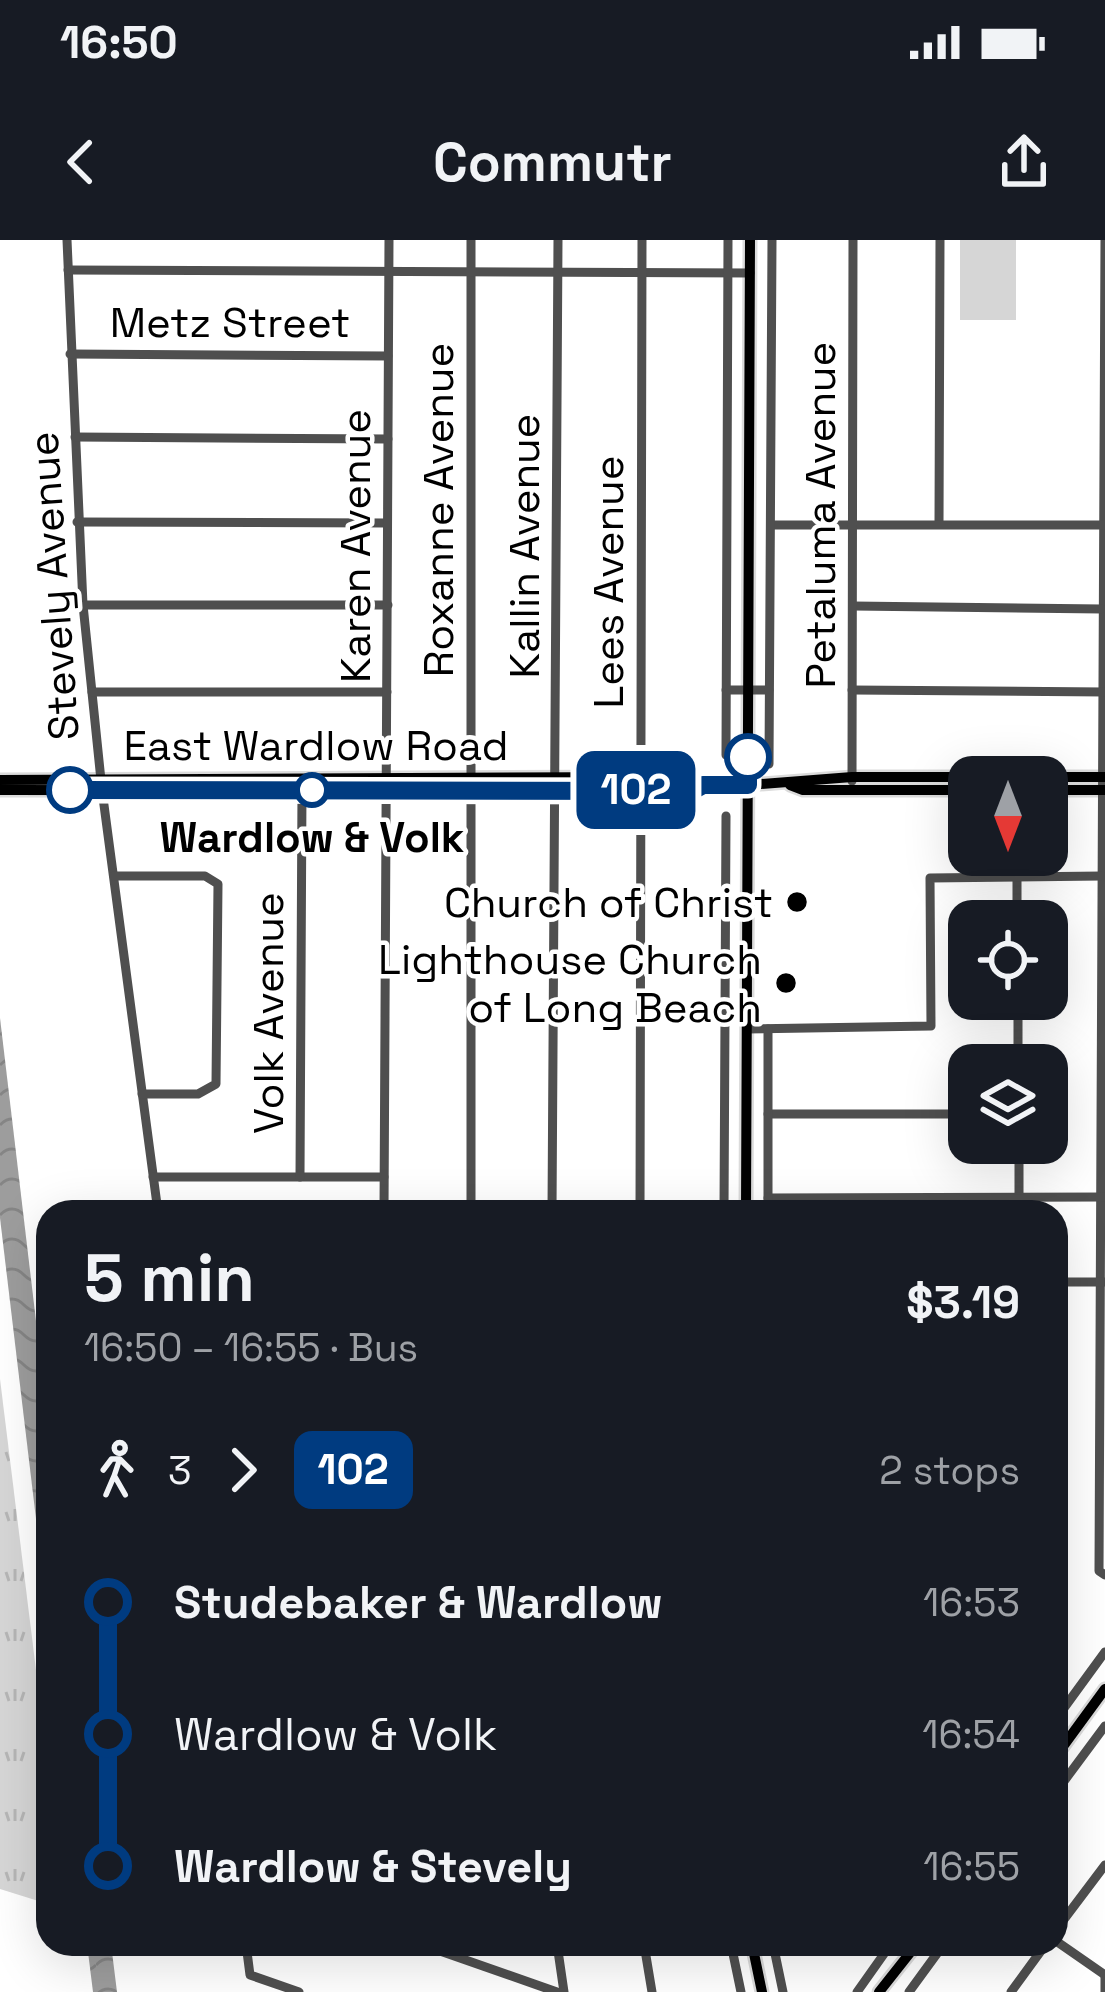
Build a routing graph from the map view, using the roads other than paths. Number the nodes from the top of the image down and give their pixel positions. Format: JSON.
{"nodes":[{"id":1,"x":68,"y":240,"type":"edge"},
{"id":2,"x":389,"y":240,"type":"edge"},
{"id":3,"x":471,"y":240,"type":"edge"},
{"id":4,"x":558,"y":240,"type":"edge"},
{"id":5,"x":642,"y":240,"type":"edge"},
{"id":6,"x":728,"y":240,"type":"edge"},
{"id":7,"x":750,"y":240,"type":"edge"},
{"id":8,"x":772,"y":240,"type":"edge"},
{"id":9,"x":853,"y":240,"type":"edge"},
{"id":10,"x":940,"y":240,"type":"edge"},
{"id":11,"x":1105,"y":240,"type":"edge"},
{"id":12,"x":68,"y":270,"type":"junction"},
{"id":13,"x":388,"y":272,"type":"junction"},
{"id":14,"x":471,"y":272,"type":"junction"},
{"id":15,"x":558,"y":272,"type":"junction"},
{"id":16,"x":642,"y":272,"type":"junction"},
{"id":17,"x":750,"y":272,"type":"junction"},
{"id":18,"x":728,"y":273,"type":"junction"},
{"id":19,"x":1105,"y":340,"type":"edge"},
{"id":20,"x":70,"y":354,"type":"junction"},
{"id":21,"x":388,"y":356,"type":"junction"},
{"id":22,"x":75,"y":437,"type":"junction"},
{"id":23,"x":388,"y":439,"type":"junction"},
{"id":24,"x":77,"y":522,"type":"junction"},
{"id":25,"x":853,"y":523,"type":"junction"},
{"id":26,"x":387,"y":524,"type":"junction"},
{"id":27,"x":939,"y":524,"type":"junction"},
{"id":28,"x":771,"y":525,"type":"junction"},
{"id":29,"x":1103,"y":525,"type":"edge"},
{"id":30,"x":83,"y":605,"type":"junction"},
{"id":31,"x":388,"y":605,"type":"junction"},
{"id":32,"x":853,"y":606,"type":"junction"},
{"id":33,"x":1102,"y":609,"type":"junction"},
{"id":34,"x":726,"y":690,"type":"junction"},
{"id":35,"x":748,"y":690,"type":"junction"},
{"id":36,"x":770,"y":690,"type":"junction"},
{"id":37,"x":852,"y":690,"type":"junction"},
{"id":38,"x":92,"y":692,"type":"junction"},
{"id":39,"x":388,"y":692,"type":"junction"},
{"id":40,"x":1104,"y":692,"type":"edge"},
{"id":41,"x":727,"y":755,"type":"dead end"},
{"id":42,"x":769,"y":764,"type":"dead end"},
{"id":43,"x":0,"y":780,"type":"edge"},
{"id":44,"x":640,"y":783,"type":"junction"},
{"id":45,"x":852,"y":783,"type":"junction"},
{"id":46,"x":1104,"y":783,"type":"edge"},
{"id":47,"x":102,"y":784,"type":"junction"},
{"id":48,"x":302,"y":784,"type":"junction"},
{"id":49,"x":385,"y":784,"type":"junction"},
{"id":50,"x":472,"y":784,"type":"junction"},
{"id":51,"x":557,"y":784,"type":"junction"},
{"id":52,"x":748,"y":785,"type":"junction"},
{"id":53,"x":1068,"y":787,"type":"edge"},
{"id":54,"x":948,"y":789,"type":"edge"},
{"id":55,"x":0,"y":790,"type":"edge"},
{"id":56,"x":726,"y":816,"type":"dead end"},
{"id":57,"x":114,"y":876,"type":"junction"},
{"id":58,"x":1103,"y":876,"type":"edge"},
{"id":59,"x":1017,"y":877,"type":"junction"},
{"id":60,"x":1017,"y":900,"type":"edge"},
{"id":61,"x":768,"y":1029,"type":"junction"},
{"id":62,"x":747,"y":1030,"type":"junction"},
{"id":63,"x":142,"y":1094,"type":"junction"},
{"id":64,"x":768,"y":1114,"type":"junction"},
{"id":65,"x":948,"y":1114,"type":"edge"},
{"id":66,"x":1019,"y":1164,"type":"edge"},
{"id":67,"x":153,"y":1177,"type":"junction"},
{"id":68,"x":300,"y":1177,"type":"junction"},
{"id":69,"x":384,"y":1177,"type":"junction"},
{"id":70,"x":1104,"y":1197,"type":"edge"},
{"id":71,"x":768,"y":1198,"type":"joint"},
{"id":72,"x":1019,"y":1198,"type":"junction"},
{"id":73,"x":156,"y":1200,"type":"edge"},
{"id":74,"x":384,"y":1200,"type":"edge"},
{"id":75,"x":471,"y":1200,"type":"edge"},
{"id":76,"x":552,"y":1200,"type":"edge"},
{"id":77,"x":640,"y":1200,"type":"edge"},
{"id":78,"x":724,"y":1200,"type":"edge"},
{"id":79,"x":746,"y":1200,"type":"edge"},
{"id":80,"x":1068,"y":1282,"type":"edge"},
{"id":81,"x":1104,"y":1282,"type":"edge"},
{"id":82,"x":1105,"y":1575,"type":"edge"},
{"id":83,"x":1105,"y":1652,"type":"edge"},
{"id":84,"x":1105,"y":1689,"type":"edge"},
{"id":85,"x":1068,"y":1703,"type":"edge"},
{"id":86,"x":1105,"y":1726,"type":"edge"},
{"id":87,"x":1068,"y":1727,"type":"edge"},
{"id":88,"x":1074,"y":1731,"type":"junction"},
{"id":89,"x":1068,"y":1739,"type":"edge"},
{"id":90,"x":1068,"y":1776,"type":"edge"},
{"id":91,"x":1104,"y":1868,"type":"edge"},
{"id":92,"x":1068,"y":1914,"type":"edge"},
{"id":93,"x":1068,"y":1949,"type":"edge"},
{"id":94,"x":248,"y":1956,"type":"edge"},
{"id":95,"x":455,"y":1956,"type":"edge"},
{"id":96,"x":558,"y":1956,"type":"edge"},
{"id":97,"x":646,"y":1956,"type":"edge"},
{"id":98,"x":733,"y":1956,"type":"edge"},
{"id":99,"x":754,"y":1956,"type":"edge"},
{"id":100,"x":776,"y":1956,"type":"edge"},
{"id":101,"x":882,"y":1956,"type":"edge"},
{"id":102,"x":908,"y":1956,"type":"edge"},
{"id":103,"x":935,"y":1956,"type":"edge"},
{"id":104,"x":1037,"y":1956,"type":"edge"},
{"id":105,"x":1105,"y":1975,"type":"edge"},
{"id":106,"x":299,"y":1992,"type":"edge"},
{"id":107,"x":561,"y":1992,"type":"edge"},
{"id":108,"x":652,"y":1992,"type":"edge"},
{"id":109,"x":740,"y":1992,"type":"edge"},
{"id":110,"x":762,"y":1992,"type":"edge"},
{"id":111,"x":783,"y":1992,"type":"edge"},
{"id":112,"x":857,"y":1992,"type":"edge"},
{"id":113,"x":882,"y":1992,"type":"edge"},
{"id":114,"x":909,"y":1992,"type":"edge"},
{"id":115,"x":1011,"y":1992,"type":"edge"},
{"id":116,"x":1105,"y":1992,"type":"edge"}],
"edges":[{"from":1,"to":12,"type":"street","name":"Stevely Avenue"},
{"from":2,"to":13,"type":"street","name":"Karen Avenue"},
{"from":3,"to":14,"type":"street","name":"Roxanne Avenue"},
{"from":4,"to":15,"type":"street","name":"Kallin Avenue"},
{"from":5,"to":16,"type":"street","name":"Lees Avenue"},
{"from":6,"to":18,"type":"street"},
{"from":7,"to":17,"type":"main road"},
{"from":8,"to":28,"type":"street"},
{"from":9,"to":25,"type":"street","name":"Petaluma Avenue"},
{"from":10,"to":27,"type":"street"},
{"from":11,"to":19,"type":"street"},
{"from":12,"to":13,"type":"street"},
{"from":12,"to":20,"type":"street","name":"Stevely Avenue"},
{"from":13,"to":14,"type":"street"},
{"from":13,"to":21,"type":"street","name":"Karen Avenue"},
{"from":14,"to":15,"type":"street"},
{"from":14,"to":50,"type":"street","name":"Roxanne Avenue"},
{"from":15,"to":16,"type":"street"},
{"from":15,"to":51,"type":"street","name":"Kallin Avenue"},
{"from":16,"to":18,"type":"street"},
{"from":16,"to":44,"type":"street","name":"Lees Avenue"},
{"from":17,"to":18,"type":"street"},
{"from":17,"to":35,"type":"main road"},
{"from":18,"to":34,"type":"street"},
{"from":19,"to":29,"type":"street"},
{"from":20,"to":21,"type":"street","name":"Metz Street"},
{"from":20,"to":22,"type":"street","name":"Stevely Avenue"},
{"from":21,"to":23,"type":"street","name":"Karen Avenue"},
{"from":22,"to":23,"type":"street"},
{"from":22,"to":24,"type":"street","name":"Stevely Avenue"},
{"from":23,"to":26,"type":"street","name":"Karen Avenue"},
{"from":24,"to":26,"type":"street"},
{"from":24,"to":30,"type":"street","name":"Stevely Avenue"},
{"from":25,"to":27,"type":"street"},
{"from":25,"to":28,"type":"street"},
{"from":25,"to":32,"type":"street","name":"Petaluma Avenue"},
{"from":26,"to":31,"type":"street","name":"Karen Avenue"},
{"from":27,"to":29,"type":"street"},
{"from":28,"to":36,"type":"street"},
{"from":29,"to":33,"type":"street"},
{"from":30,"to":31,"type":"street"},
{"from":30,"to":38,"type":"street","name":"Stevely Avenue"},
{"from":31,"to":39,"type":"street","name":"Karen Avenue"},
{"from":32,"to":33,"type":"street"},
{"from":32,"to":37,"type":"street","name":"Petaluma Avenue"},
{"from":33,"to":40,"type":"street"},
{"from":34,"to":35,"type":"street"},
{"from":34,"to":41,"type":"street"},
{"from":35,"to":36,"type":"street"},
{"from":35,"to":52,"type":"main road"},
{"from":36,"to":42,"type":"street"},
{"from":37,"to":40,"type":"street"},
{"from":37,"to":45,"type":"street","name":"Petaluma Avenue"},
{"from":38,"to":39,"type":"street"},
{"from":38,"to":47,"type":"street","name":"Stevely Avenue"},
{"from":39,"to":49,"type":"street","name":"Karen Avenue"},
{"from":40,"to":46,"type":"street"},
{"from":43,"to":47,"type":"main road","name":"East Wardlow Road"},
{"from":44,"to":51,"type":"main road","name":"East Wardlow Road"},
{"from":44,"to":52,"type":"main road","name":"East Wardlow Road"},
{"from":44,"to":77,"type":"street","name":"Lees Avenue"},
{"from":45,"to":46,"type":"main road","name":"East Wardlow Road"},
{"from":45,"to":52,"type":"main road","name":"East Wardlow Road"},
{"from":45,"to":54,"type":"main road","name":"East Wardlow Road"},
{"from":46,"to":53,"type":"main road"},
{"from":46,"to":58,"type":"street"},
{"from":47,"to":48,"type":"main road","name":"East Wardlow Road"},
{"from":47,"to":55,"type":"main road","name":"East Wardlow Road"},
{"from":47,"to":57,"type":"street","name":"Stevely Avenue"},
{"from":48,"to":49,"type":"main road","name":"East Wardlow Road"},
{"from":48,"to":68,"type":"street","name":"Volk Avenue"},
{"from":49,"to":50,"type":"main road","name":"East Wardlow Road"},
{"from":49,"to":69,"type":"street","name":"Karen Avenue"},
{"from":50,"to":51,"type":"main road","name":"East Wardlow Road"},
{"from":50,"to":75,"type":"street","name":"Roxanne Avenue"},
{"from":51,"to":76,"type":"street","name":"Kallin Avenue"},
{"from":52,"to":62,"type":"main road"},
{"from":56,"to":78,"type":"street"},
{"from":57,"to":63,"type":"street","name":"Stevely Avenue"},
{"from":57,"to":63,"type":"street"},
{"from":58,"to":59,"type":"street"},
{"from":58,"to":70,"type":"street"},
{"from":59,"to":60,"type":"street"},
{"from":59,"to":61,"type":"street"},
{"from":61,"to":62,"type":"street"},
{"from":61,"to":64,"type":"street"},
{"from":62,"to":79,"type":"main road"},
{"from":63,"to":67,"type":"street","name":"Stevely Avenue"},
{"from":64,"to":65,"type":"street"},
{"from":64,"to":71,"type":"street"},
{"from":66,"to":72,"type":"street"},
{"from":67,"to":68,"type":"street"},
{"from":67,"to":73,"type":"street","name":"Stevely Avenue"},
{"from":68,"to":69,"type":"street"},
{"from":69,"to":74,"type":"street","name":"Karen Avenue"},
{"from":70,"to":72,"type":"street"},
{"from":70,"to":81,"type":"street"},
{"from":71,"to":72,"type":"street"},
{"from":80,"to":81,"type":"street"},
{"from":81,"to":82,"type":"street"},
{"from":83,"to":85,"type":"street"},
{"from":84,"to":88,"type":"main road"},
{"from":86,"to":90,"type":"street"},
{"from":87,"to":88,"type":"street"},
{"from":88,"to":89,"type":"main road"},
{"from":91,"to":92,"type":"street"},
{"from":93,"to":105,"type":"street"},
{"from":94,"to":106,"type":"street"},
{"from":95,"to":107,"type":"street"},
{"from":96,"to":107,"type":"street"},
{"from":97,"to":108,"type":"street"},
{"from":98,"to":109,"type":"street"},
{"from":99,"to":110,"type":"main road"},
{"from":100,"to":111,"type":"street"},
{"from":101,"to":112,"type":"street"},
{"from":102,"to":113,"type":"main road"},
{"from":103,"to":114,"type":"street"},
{"from":104,"to":115,"type":"street"},
{"from":105,"to":116,"type":"street"}]}
